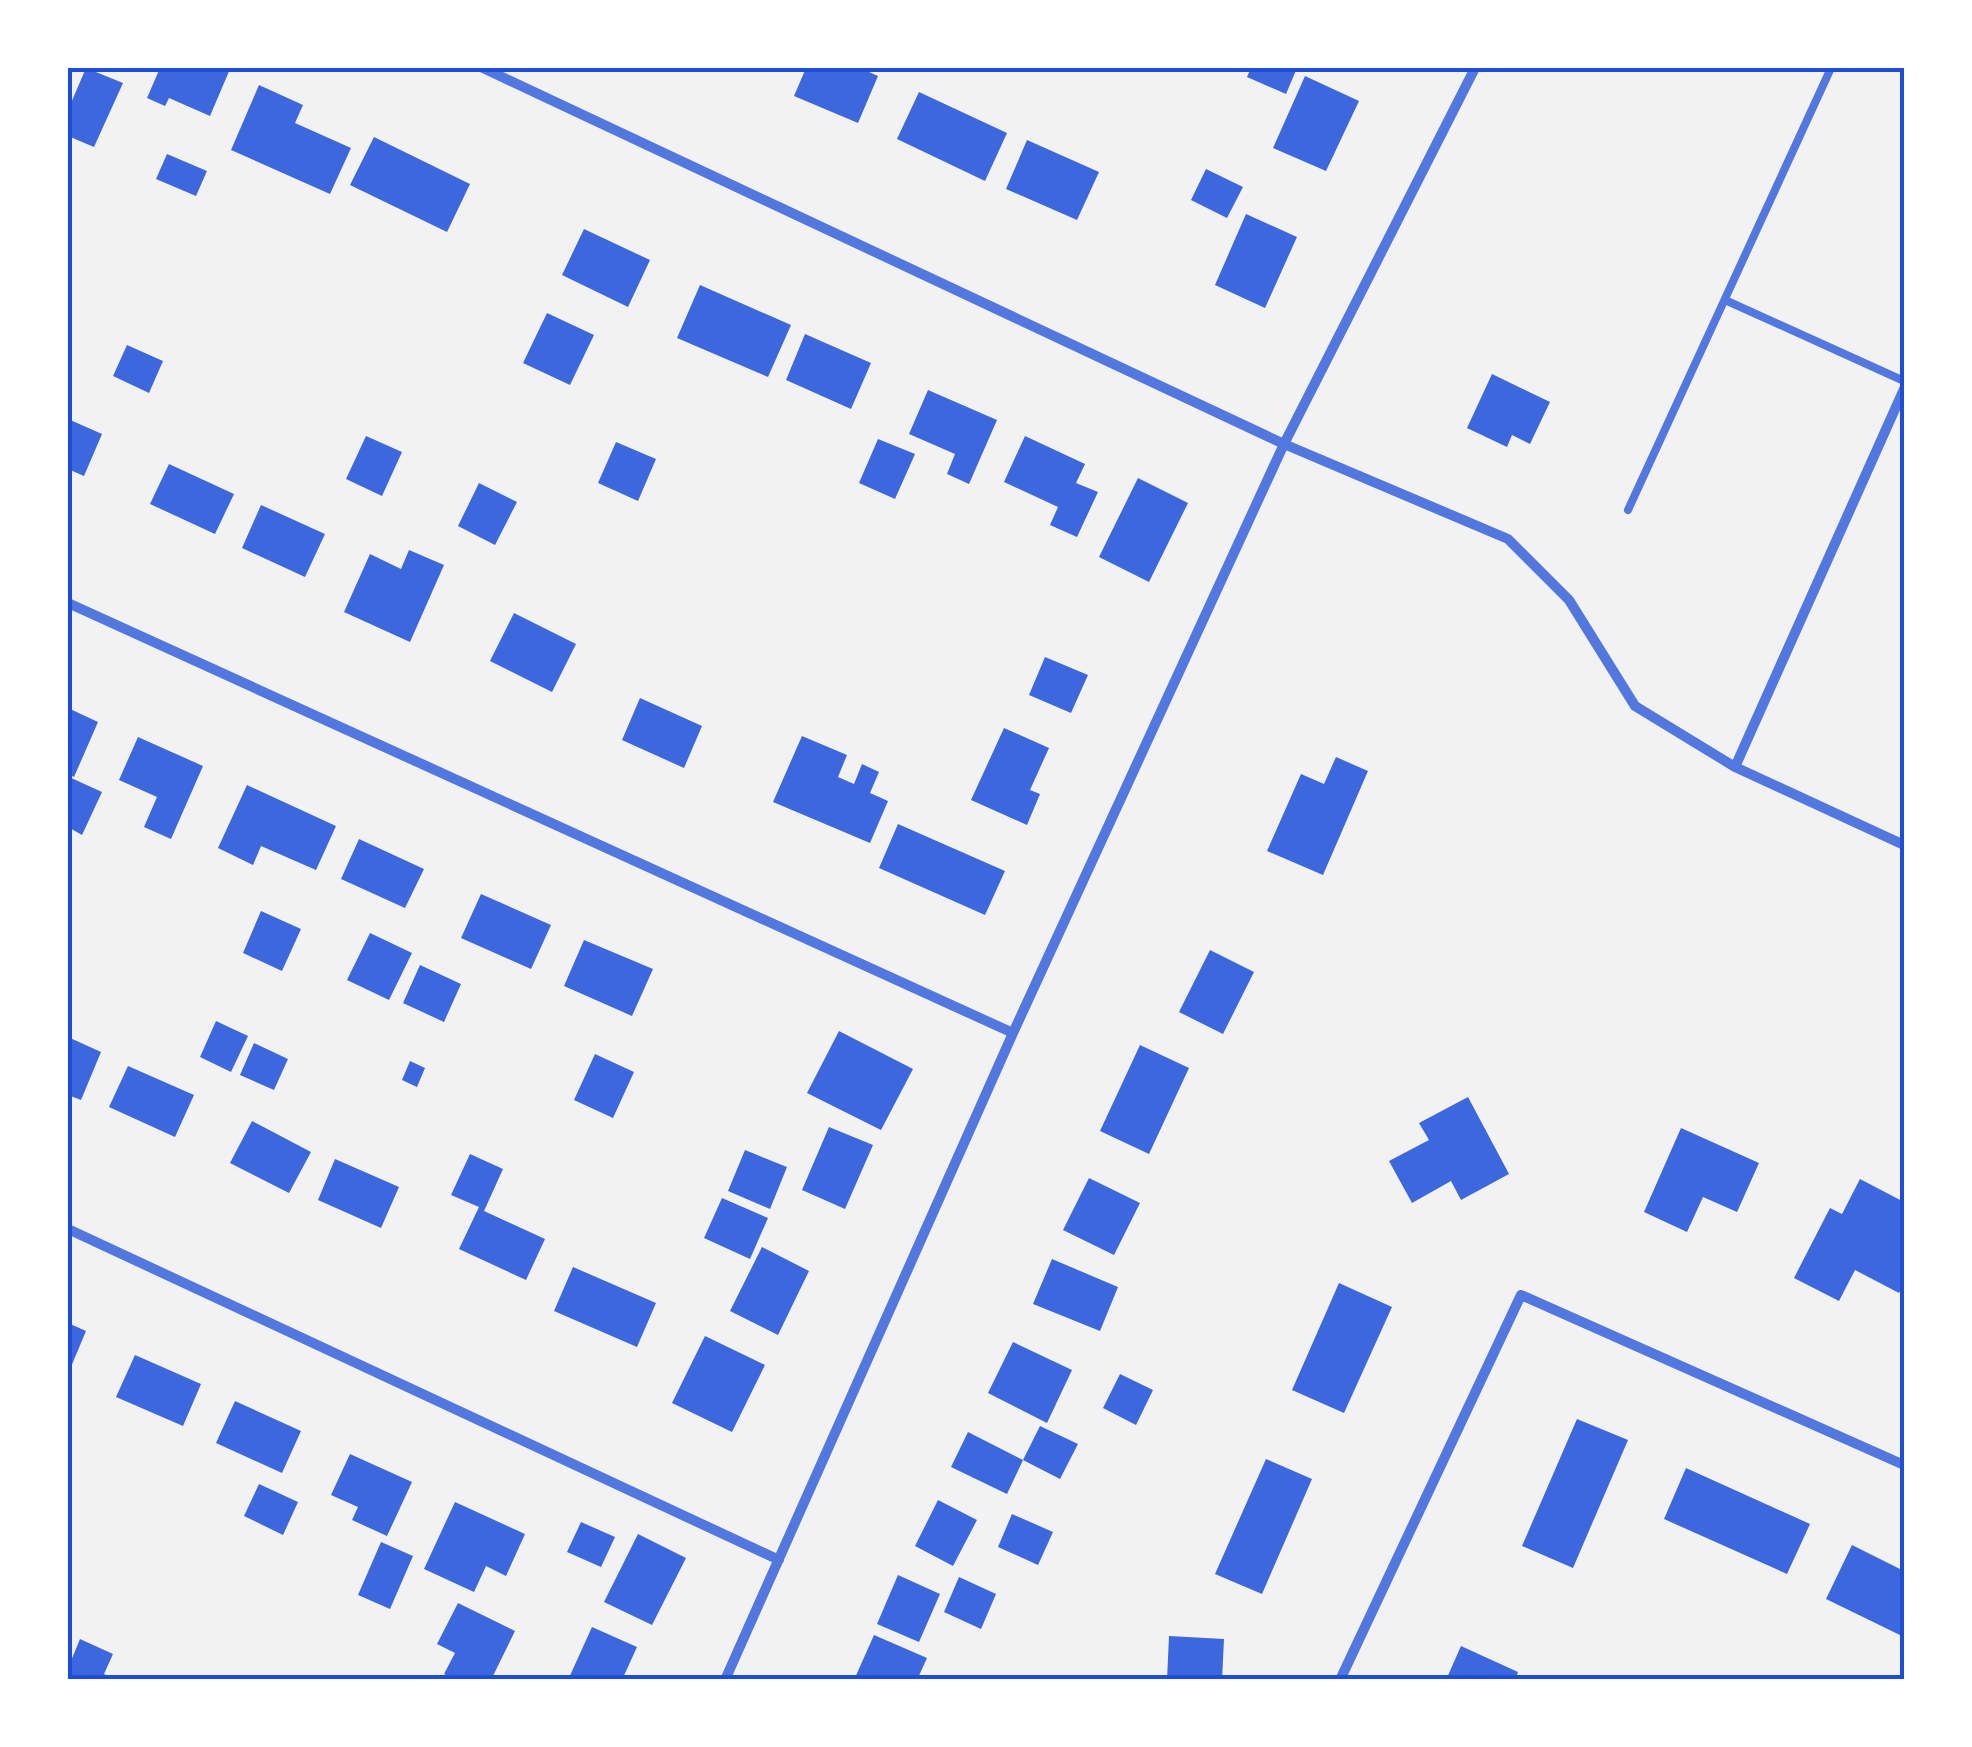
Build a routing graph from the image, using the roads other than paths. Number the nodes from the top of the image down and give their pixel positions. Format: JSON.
{"nodes":[{"id":1,"x":482,"y":68,"type":"edge"},
{"id":2,"x":1475,"y":68,"type":"edge"},
{"id":3,"x":1831,"y":68,"type":"edge"},
{"id":4,"x":1725,"y":300,"type":"junction"},
{"id":5,"x":1904,"y":381,"type":"edge"},
{"id":6,"x":1904,"y":389,"type":"edge"},
{"id":7,"x":1284,"y":444,"type":"junction"},
{"id":8,"x":1628,"y":510,"type":"dead end"},
{"id":9,"x":68,"y":603,"type":"edge"},
{"id":10,"x":1736,"y":768,"type":"junction"},
{"id":11,"x":1904,"y":845,"type":"edge"},
{"id":12,"x":1013,"y":1033,"type":"junction"},
{"id":13,"x":68,"y":1229,"type":"edge"},
{"id":14,"x":1904,"y":1465,"type":"edge"},
{"id":15,"x":779,"y":1560,"type":"junction"},
{"id":16,"x":725,"y":1680,"type":"edge"},
{"id":17,"x":1340,"y":1680,"type":"edge"}],
"edges":[{"from":1,"to":7,"type":"street"},
{"from":2,"to":7,"type":"street"},
{"from":3,"to":4,"type":"lane"},
{"from":4,"to":5,"type":"lane"},
{"from":4,"to":8,"type":"lane"},
{"from":6,"to":10,"type":"street"},
{"from":7,"to":10,"type":"street"},
{"from":7,"to":12,"type":"street"},
{"from":9,"to":12,"type":"street"},
{"from":10,"to":11,"type":"street"},
{"from":12,"to":15,"type":"street"},
{"from":13,"to":15,"type":"street"},
{"from":14,"to":17,"type":"street"},
{"from":15,"to":16,"type":"street"}]}
